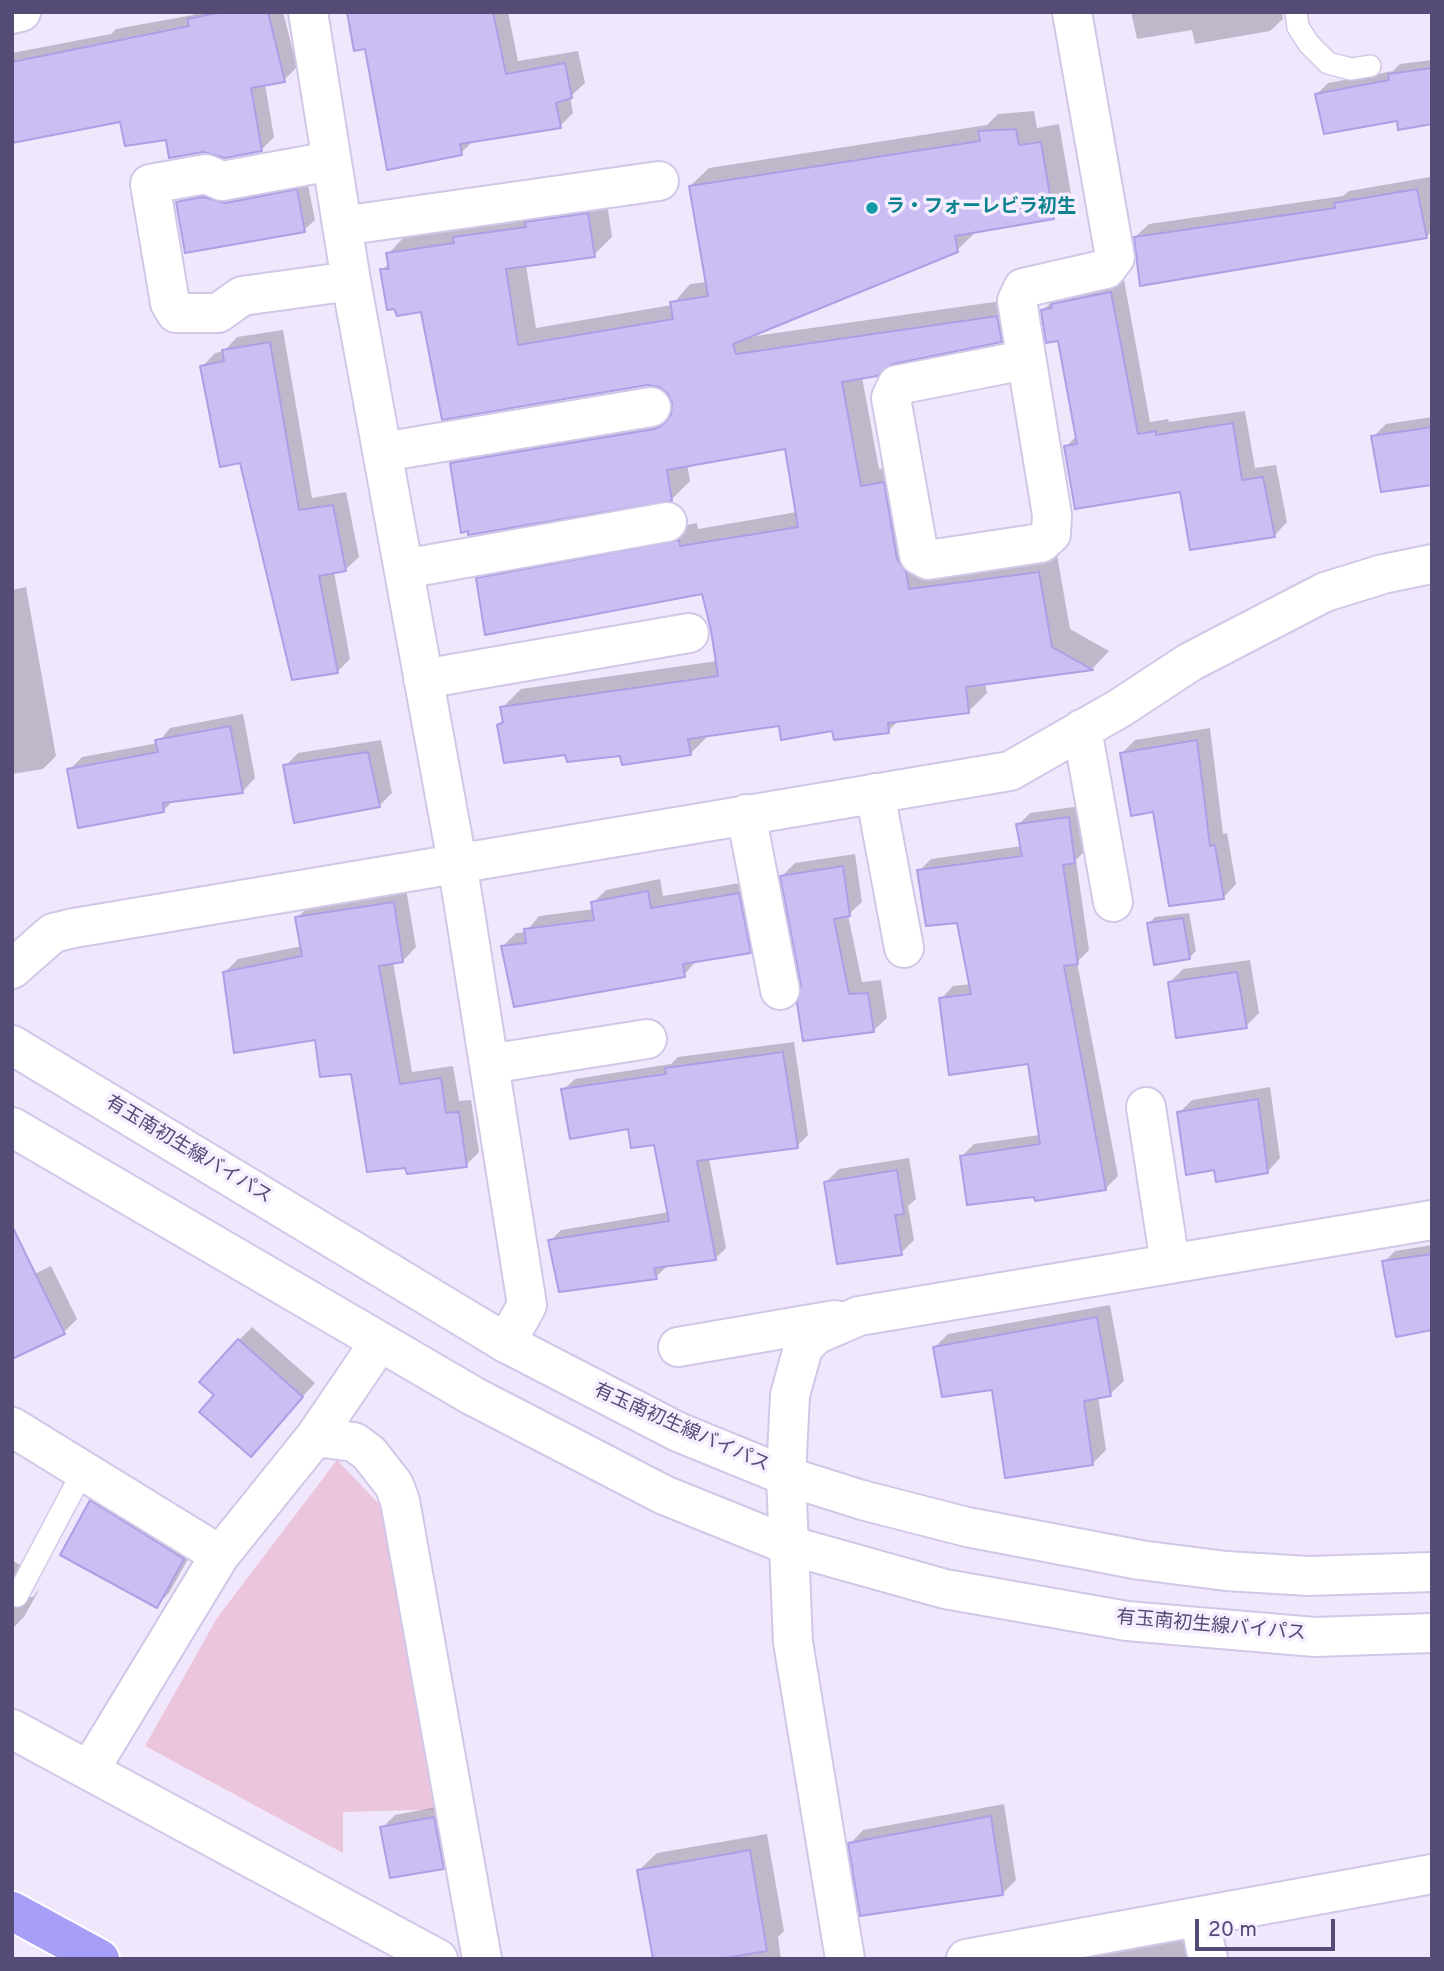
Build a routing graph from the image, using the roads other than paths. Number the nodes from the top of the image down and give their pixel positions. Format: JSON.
{"nodes":[{"id":1,"x":21,"y":12,"type":"edge"},
{"id":2,"x":308,"y":12,"type":"edge"},
{"id":3,"x":1072,"y":12,"type":"edge"},
{"id":4,"x":1296,"y":12,"type":"edge"},
{"id":5,"x":12,"y":14,"type":"edge"},
{"id":6,"x":1370,"y":66,"type":"dead end"},
{"id":7,"x":331,"y":161,"type":"junction"},
{"id":8,"x":659,"y":181,"type":"dead end"},
{"id":9,"x":342,"y":226,"type":"junction"},
{"id":10,"x":351,"y":281,"type":"junction"},
{"id":11,"x":1025,"y":360,"type":"junction"},
{"id":12,"x":651,"y":407,"type":"dead end"},
{"id":13,"x":383,"y":452,"type":"junction"},
{"id":14,"x":667,"y":522,"type":"dead end"},
{"id":15,"x":1432,"y":564,"type":"edge"},
{"id":16,"x":404,"y":569,"type":"junction"},
{"id":17,"x":689,"y":633,"type":"dead end"},
{"id":18,"x":423,"y":679,"type":"junction"},
{"id":19,"x":1082,"y":729,"type":"junction"},
{"id":20,"x":875,"y":793,"type":"junction"},
{"id":21,"x":746,"y":814,"type":"junction"},
{"id":22,"x":457,"y":862,"type":"junction"},
{"id":23,"x":1113,"y":902,"type":"dead end"},
{"id":24,"x":904,"y":948,"type":"dead end"},
{"id":25,"x":12,"y":969,"type":"edge"},
{"id":26,"x":780,"y":990,"type":"dead end"},
{"id":27,"x":647,"y":1039,"type":"dead end"},
{"id":28,"x":12,"y":1045,"type":"edge"},
{"id":29,"x":489,"y":1064,"type":"junction"},
{"id":30,"x":1146,"y":1107,"type":"dead end"},
{"id":31,"x":12,"y":1127,"type":"edge"},
{"id":32,"x":1432,"y":1220,"type":"edge"},
{"id":33,"x":1170,"y":1264,"type":"junction"},
{"id":34,"x":859,"y":1316,"type":"junction"},
{"id":35,"x":379,"y":1343,"type":"junction"},
{"id":36,"x":506,"y":1343,"type":"junction"},
{"id":37,"x":678,"y":1347,"type":"dead end"},
{"id":38,"x":12,"y":1427,"type":"edge"},
{"id":39,"x":315,"y":1437,"type":"junction"},
{"id":40,"x":83,"y":1471,"type":"junction"},
{"id":41,"x":786,"y":1476,"type":"junction"},
{"id":42,"x":788,"y":1545,"type":"junction"},
{"id":43,"x":220,"y":1555,"type":"junction"},
{"id":44,"x":1432,"y":1572,"type":"edge"},
{"id":45,"x":17,"y":1596,"type":"dead end"},
{"id":46,"x":1432,"y":1633,"type":"edge"},
{"id":47,"x":12,"y":1729,"type":"edge"},
{"id":48,"x":90,"y":1769,"type":"junction"},
{"id":49,"x":1432,"y":1874,"type":"edge"},
{"id":50,"x":12,"y":1911,"type":"edge"},
{"id":51,"x":1199,"y":1917,"type":"junction"},
{"id":52,"x":100,"y":1959,"type":"edge"},
{"id":53,"x":438,"y":1959,"type":"edge"},
{"id":54,"x":482,"y":1959,"type":"edge"},
{"id":55,"x":845,"y":1959,"type":"edge"},
{"id":56,"x":966,"y":1959,"type":"edge"},
{"id":57,"x":1208,"y":1959,"type":"edge"}],
"edges":[{"from":1,"to":5,"type":"street"},
{"from":2,"to":7,"type":"street"},
{"from":3,"to":11,"type":"street"},
{"from":4,"to":6,"type":"lane"},
{"from":7,"to":9,"type":"street"},
{"from":7,"to":10,"type":"street"},
{"from":8,"to":9,"type":"street"},
{"from":9,"to":10,"type":"street"},
{"from":10,"to":13,"type":"street"},
{"from":11,"to":11,"type":"street"},
{"from":12,"to":13,"type":"street"},
{"from":13,"to":16,"type":"street"},
{"from":14,"to":16,"type":"street"},
{"from":15,"to":19,"type":"street"},
{"from":16,"to":18,"type":"street"},
{"from":17,"to":18,"type":"street"},
{"from":18,"to":22,"type":"street"},
{"from":19,"to":20,"type":"street"},
{"from":19,"to":23,"type":"street"},
{"from":20,"to":21,"type":"street"},
{"from":20,"to":24,"type":"street"},
{"from":21,"to":22,"type":"street"},
{"from":21,"to":26,"type":"street"},
{"from":22,"to":25,"type":"street"},
{"from":22,"to":29,"type":"street"},
{"from":27,"to":29,"type":"street"},
{"from":28,"to":36,"type":"street","name":"有玉南初生線バイパス"},
{"from":29,"to":36,"type":"street"},
{"from":30,"to":33,"type":"street"},
{"from":31,"to":35,"type":"street","name":"有玉南初生線バイパス"},
{"from":32,"to":33,"type":"street"},
{"from":33,"to":34,"type":"street"},
{"from":34,"to":37,"type":"street"},
{"from":34,"to":41,"type":"street"},
{"from":35,"to":39,"type":"street"},
{"from":35,"to":42,"type":"street","name":"有玉南初生線バイパス"},
{"from":36,"to":41,"type":"street","name":"有玉南初生線バイパス"},
{"from":38,"to":40,"type":"street"},
{"from":39,"to":43,"type":"street"},
{"from":39,"to":54,"type":"street"},
{"from":40,"to":43,"type":"street"},
{"from":40,"to":45,"type":"lane"},
{"from":41,"to":42,"type":"street"},
{"from":41,"to":44,"type":"street","name":"有玉南初生線バイパス"},
{"from":42,"to":46,"type":"street","name":"有玉南初生線バイパス"},
{"from":42,"to":55,"type":"street"},
{"from":43,"to":48,"type":"street"},
{"from":47,"to":48,"type":"street"},
{"from":48,"to":53,"type":"street"},
{"from":49,"to":51,"type":"street"},
{"from":50,"to":52,"type":"highway"},
{"from":51,"to":56,"type":"street"},
{"from":51,"to":57,"type":"street"}]}
